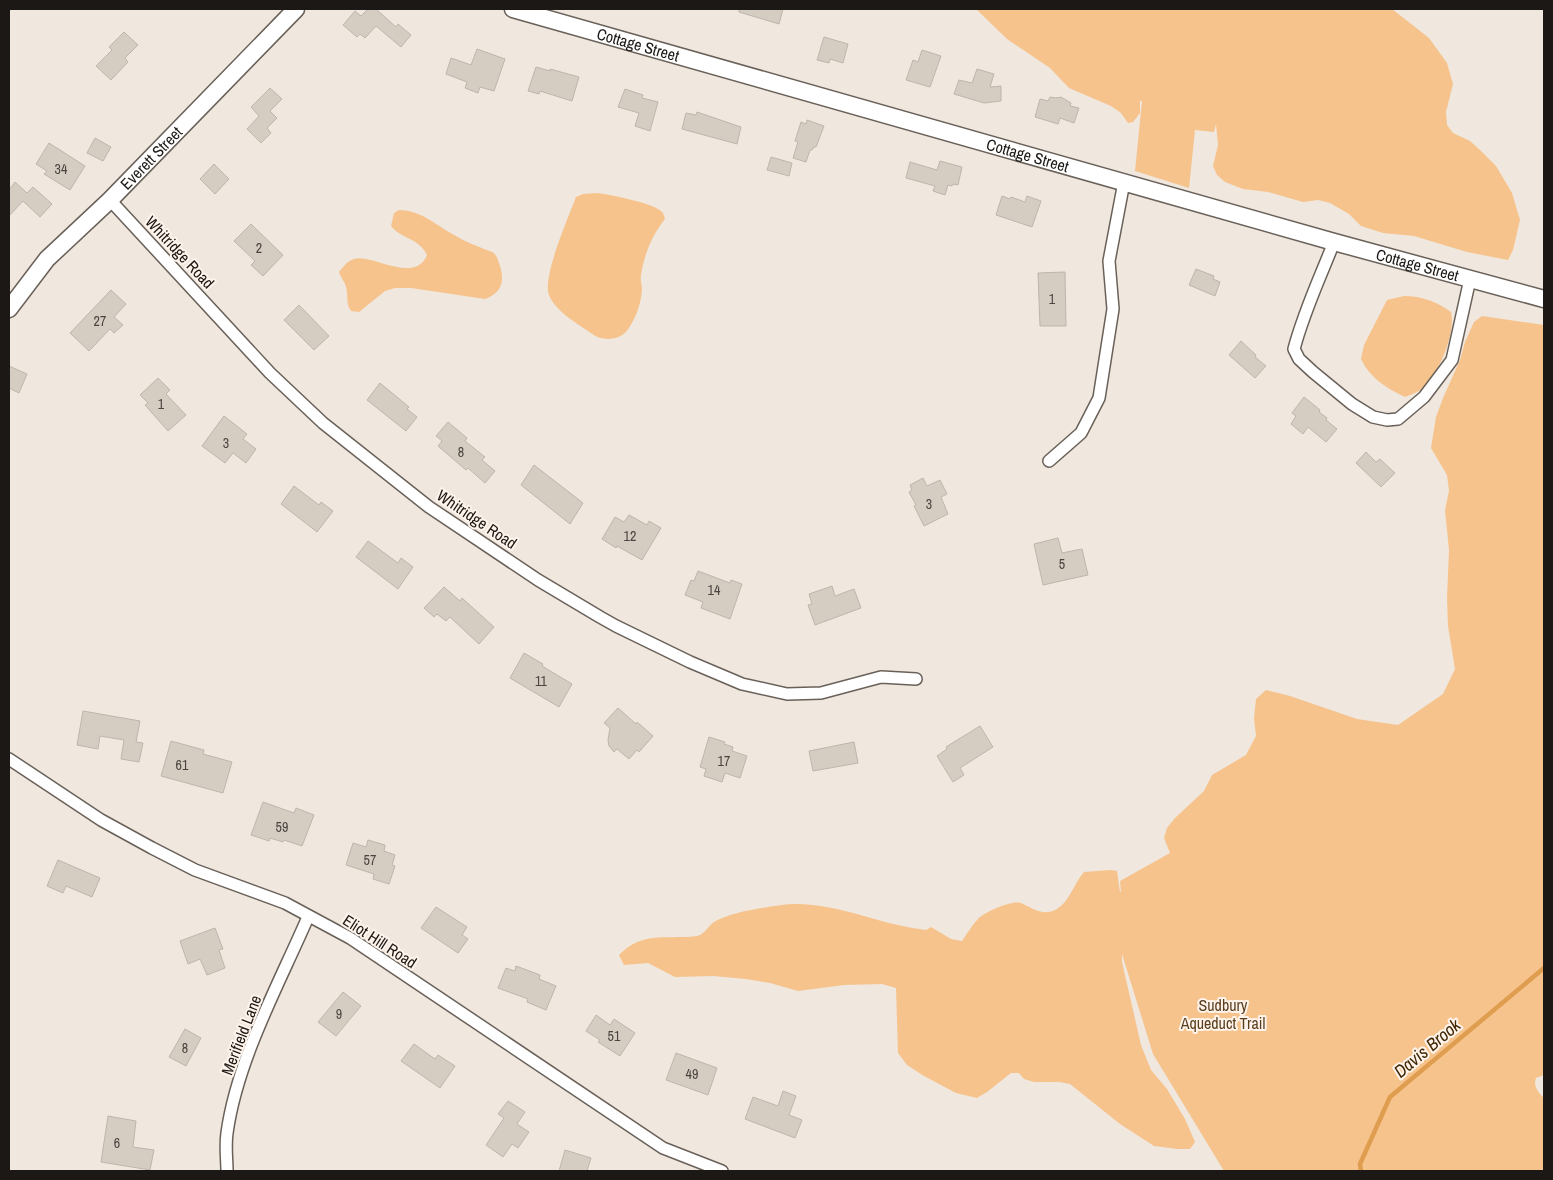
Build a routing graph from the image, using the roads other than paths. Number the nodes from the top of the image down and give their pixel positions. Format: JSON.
{"nodes":[{"id":1,"x":296,"y":9,"type":"edge"},
{"id":2,"x":513,"y":9,"type":"edge"},
{"id":3,"x":1124,"y":182,"type":"junction"},
{"id":4,"x":110,"y":200,"type":"junction"},
{"id":5,"x":1334,"y":242,"type":"junction"},
{"id":6,"x":1470,"y":279,"type":"junction"},
{"id":7,"x":1544,"y":299,"type":"edge"},
{"id":8,"x":9,"y":309,"type":"edge"},
{"id":9,"x":1049,"y":462,"type":"dead end"},
{"id":10,"x":916,"y":679,"type":"dead end"},
{"id":11,"x":9,"y":759,"type":"edge"},
{"id":12,"x":308,"y":917,"type":"junction"},
{"id":13,"x":227,"y":1171,"type":"edge"},
{"id":14,"x":722,"y":1171,"type":"edge"}],
"edges":[{"from":1,"to":4,"type":"street","name":"Everett Street"},
{"from":2,"to":3,"type":"street","name":"Cottage Street"},
{"from":3,"to":5,"type":"street","name":"Cottage Street"},
{"from":3,"to":9,"type":"street"},
{"from":4,"to":8,"type":"street","name":"Everett Street"},
{"from":4,"to":10,"type":"street","name":"Whitridge Road"},
{"from":5,"to":6,"type":"street","name":"Cottage Street"},
{"from":5,"to":6,"type":"street"},
{"from":6,"to":7,"type":"street","name":"Cottage Street"},
{"from":11,"to":12,"type":"street","name":"Eliot Hill Road"},
{"from":12,"to":13,"type":"street","name":"Merifield Lane"},
{"from":12,"to":14,"type":"street","name":"Eliot Hill Road"}]}
